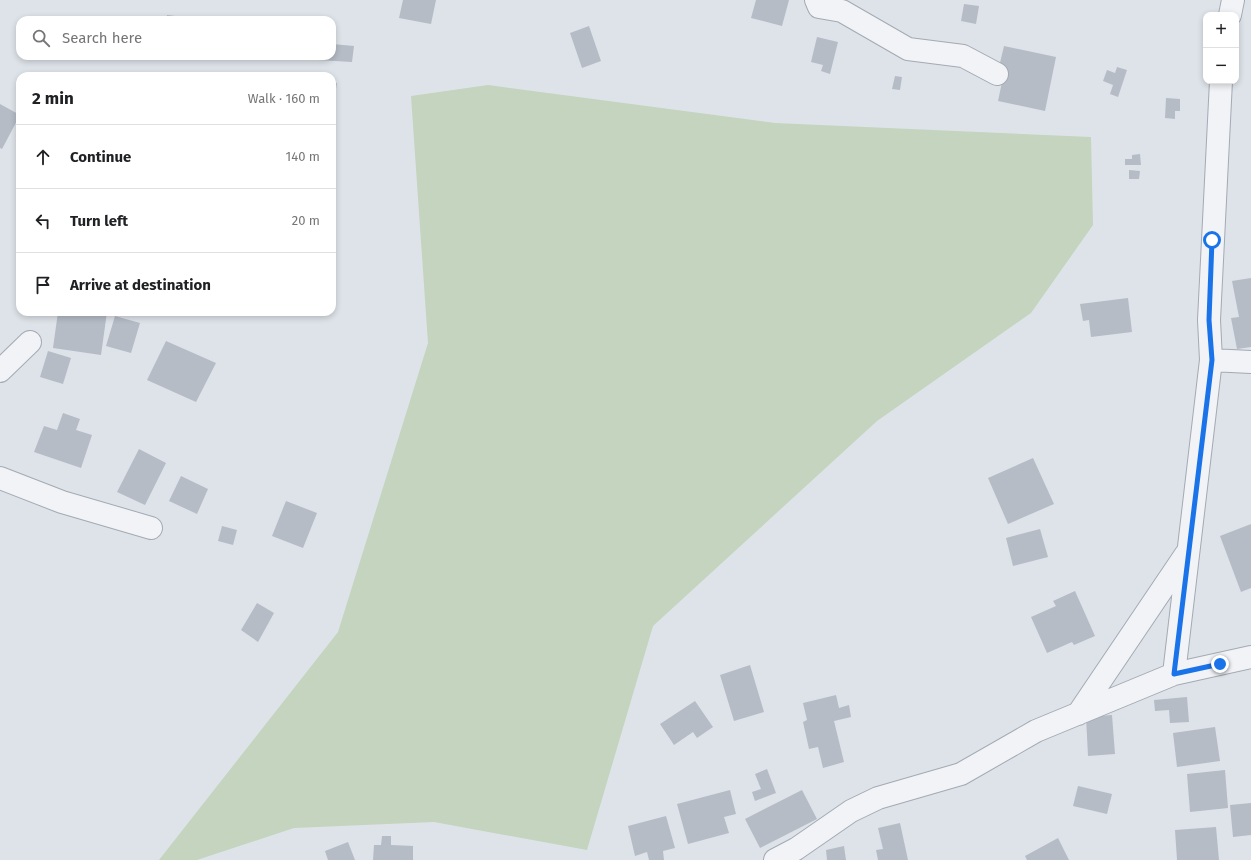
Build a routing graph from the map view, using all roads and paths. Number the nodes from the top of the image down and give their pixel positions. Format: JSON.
{"nodes":[{"id":1,"x":816,"y":0,"type":"edge"},
{"id":2,"x":1232,"y":0,"type":"edge"},
{"id":3,"x":1230,"y":12,"type":"edge"},
{"id":4,"x":997,"y":74,"type":"dead end"},
{"id":5,"x":1221,"y":84,"type":"edge"},
{"id":6,"x":30,"y":342,"type":"dead end"},
{"id":7,"x":1212,"y":360,"type":"junction"},
{"id":8,"x":1251,"y":362,"type":"edge"},
{"id":9,"x":0,"y":371,"type":"edge"},
{"id":10,"x":0,"y":478,"type":"edge"},
{"id":11,"x":151,"y":528,"type":"dead end"},
{"id":12,"x":1188,"y":550,"type":"junction"},
{"id":13,"x":1251,"y":657,"type":"edge"},
{"id":14,"x":1174,"y":674,"type":"junction"},
{"id":15,"x":1078,"y":714,"type":"junction"},
{"id":16,"x":775,"y":860,"type":"edge"}],
"edges":[{"from":1,"to":4,"type":"street"},
{"from":2,"to":3,"type":"street"},
{"from":5,"to":7,"type":"street"},
{"from":6,"to":9,"type":"street"},
{"from":7,"to":8,"type":"street"},
{"from":7,"to":12,"type":"street"},
{"from":10,"to":11,"type":"street"},
{"from":12,"to":14,"type":"street"},
{"from":12,"to":15,"type":"street"},
{"from":13,"to":14,"type":"street"},
{"from":14,"to":15,"type":"street"},
{"from":15,"to":16,"type":"street"}]}
